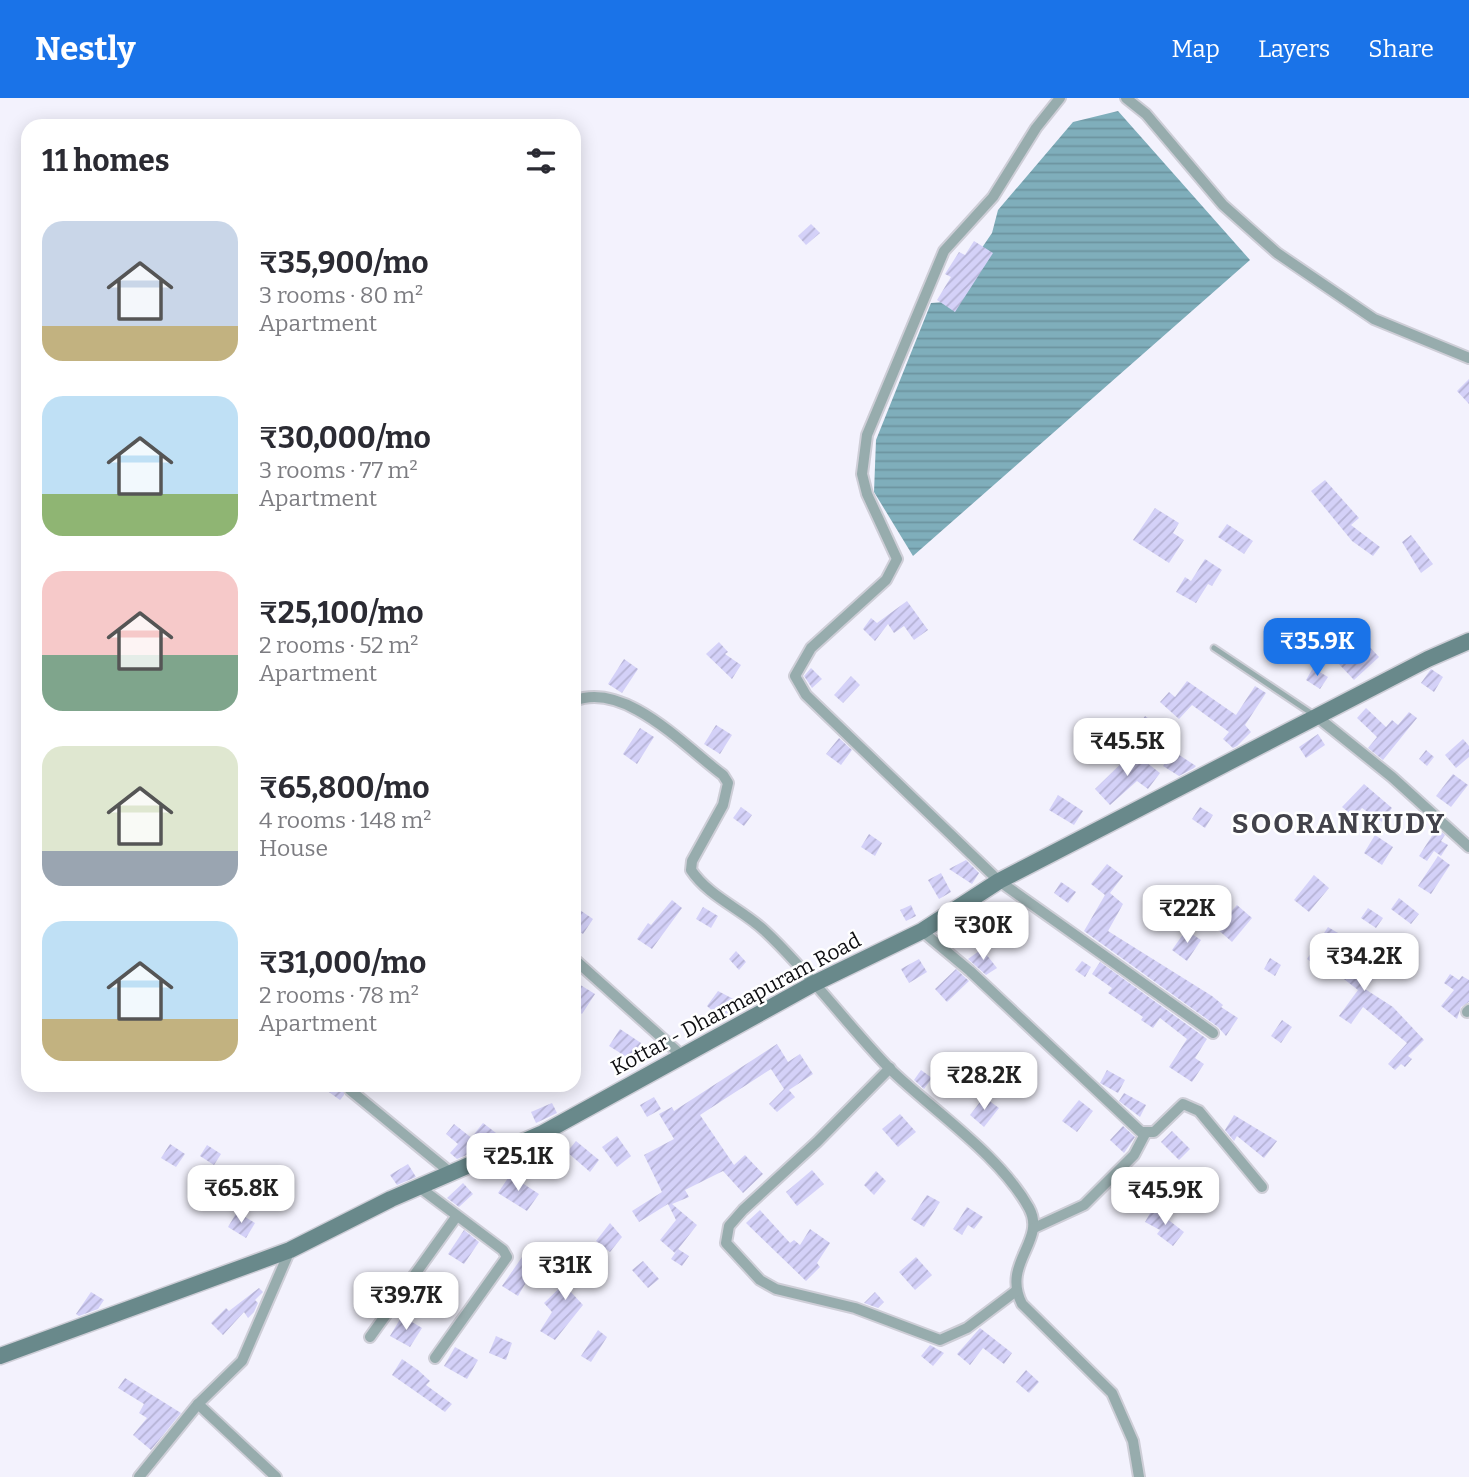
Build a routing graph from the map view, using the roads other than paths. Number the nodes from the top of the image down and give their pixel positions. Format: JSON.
{"nodes":[{"id":1,"x":1060,"y":98,"type":"edge"},
{"id":2,"x":1126,"y":98,"type":"edge"},
{"id":3,"x":1469,"y":358,"type":"edge"},
{"id":4,"x":1469,"y":641,"type":"edge"},
{"id":5,"x":1214,"y":648,"type":"dead end"},
{"id":6,"x":581,"y":699,"type":"edge"},
{"id":7,"x":1316,"y":716,"type":"junction"},
{"id":8,"x":1469,"y":847,"type":"edge"},
{"id":9,"x":999,"y":881,"type":"junction"},
{"id":10,"x":922,"y":931,"type":"junction"},
{"id":11,"x":581,"y":965,"type":"edge"},
{"id":12,"x":813,"y":984,"type":"junction"},
{"id":13,"x":1213,"y":1033,"type":"dead end"},
{"id":14,"x":681,"y":1055,"type":"junction"},
{"id":15,"x":890,"y":1068,"type":"junction"},
{"id":16,"x":352,"y":1092,"type":"edge"},
{"id":17,"x":1145,"y":1134,"type":"junction"},
{"id":18,"x":451,"y":1173,"type":"junction"},
{"id":19,"x":419,"y":1187,"type":"junction"},
{"id":20,"x":1262,"y":1187,"type":"dead end"},
{"id":21,"x":456,"y":1217,"type":"junction"},
{"id":22,"x":1034,"y":1228,"type":"junction"},
{"id":23,"x":290,"y":1250,"type":"junction"},
{"id":24,"x":1016,"y":1291,"type":"junction"},
{"id":25,"x":370,"y":1336,"type":"dead end"},
{"id":26,"x":0,"y":1356,"type":"edge"},
{"id":27,"x":435,"y":1358,"type":"dead end"},
{"id":28,"x":198,"y":1404,"type":"junction"},
{"id":29,"x":139,"y":1477,"type":"edge"},
{"id":30,"x":276,"y":1477,"type":"edge"},
{"id":31,"x":1139,"y":1477,"type":"edge"}],
"edges":[{"from":1,"to":9,"type":"street"},
{"from":2,"to":3,"type":"street"},
{"from":4,"to":7,"type":"main road","name":"Kottar - Dharmapuram Road"},
{"from":5,"to":7,"type":"lane"},
{"from":6,"to":12,"type":"street"},
{"from":7,"to":8,"type":"street"},
{"from":7,"to":9,"type":"main road","name":"Kottar - Dharmapuram Road"},
{"from":9,"to":10,"type":"main road","name":"Kottar - Dharmapuram Road"},
{"from":9,"to":13,"type":"street"},
{"from":10,"to":12,"type":"main road","name":"Kottar - Dharmapuram Road"},
{"from":10,"to":17,"type":"street"},
{"from":11,"to":14,"type":"street"},
{"from":12,"to":14,"type":"main road","name":"Kottar - Dharmapuram Road"},
{"from":12,"to":15,"type":"street"},
{"from":14,"to":18,"type":"main road","name":"Kottar - Dharmapuram Road"},
{"from":15,"to":22,"type":"street"},
{"from":15,"to":24,"type":"street"},
{"from":16,"to":18,"type":"street"},
{"from":17,"to":20,"type":"street"},
{"from":17,"to":22,"type":"street"},
{"from":18,"to":19,"type":"main road","name":"Kottar - Dharmapuram Road"},
{"from":19,"to":21,"type":"street"},
{"from":19,"to":23,"type":"main road","name":"Kottar - Dharmapuram Road"},
{"from":21,"to":25,"type":"street"},
{"from":21,"to":27,"type":"street"},
{"from":22,"to":24,"type":"street"},
{"from":23,"to":26,"type":"main road","name":"Kottar - Dharmapuram Road"},
{"from":23,"to":28,"type":"street"},
{"from":24,"to":31,"type":"street"},
{"from":28,"to":29,"type":"street"},
{"from":28,"to":30,"type":"street"}]}
